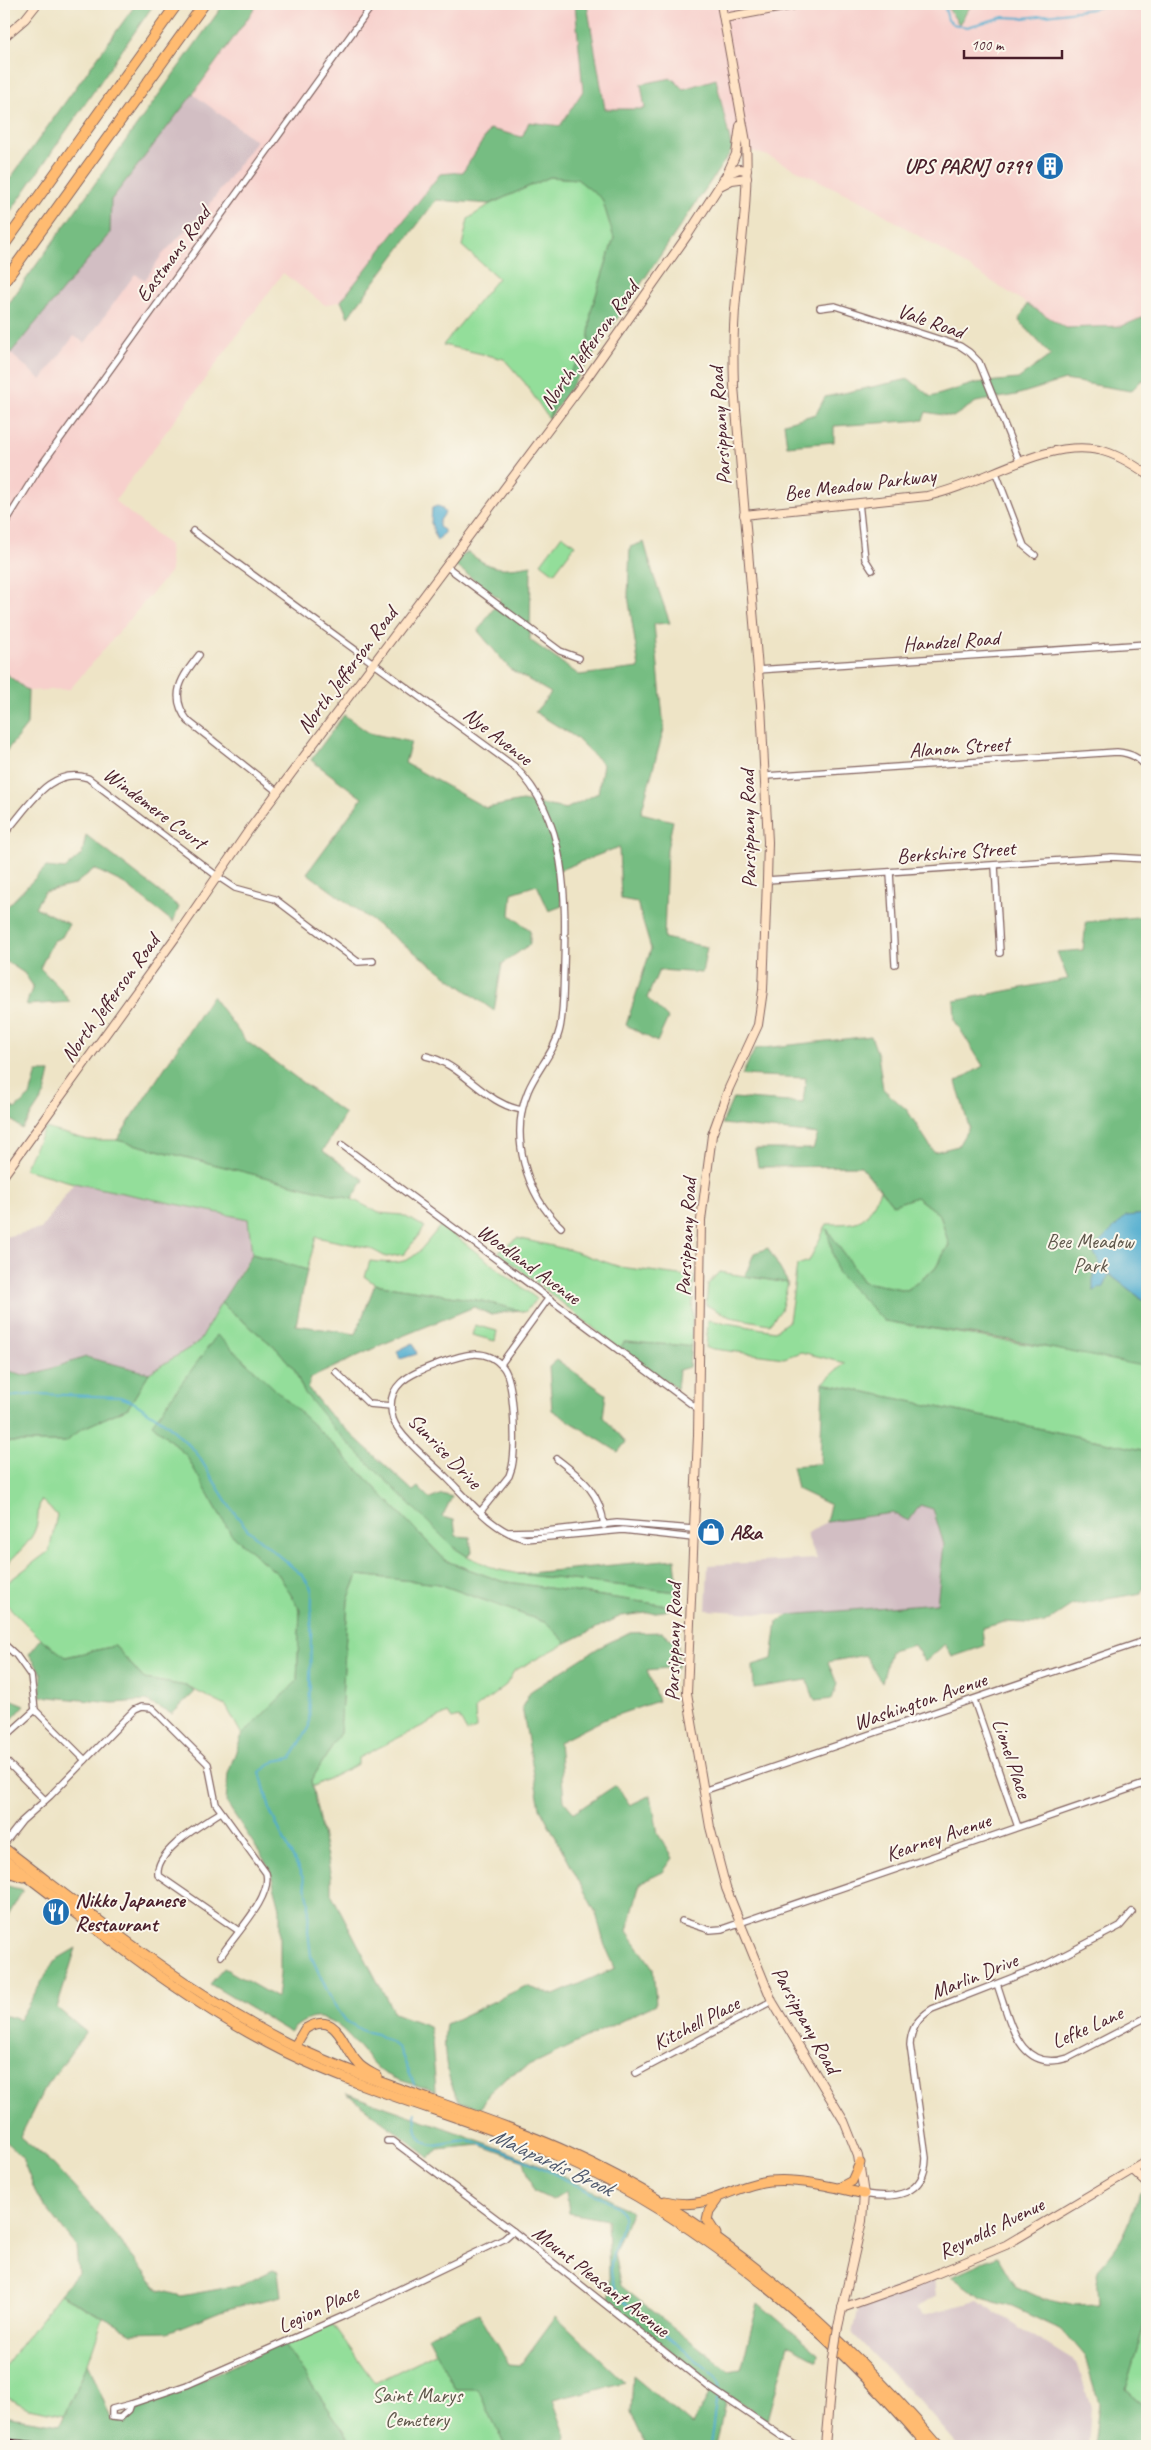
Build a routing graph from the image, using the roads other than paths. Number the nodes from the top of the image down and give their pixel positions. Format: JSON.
{"nodes":[{"id":1,"x":37,"y":4,"type":"edge"},
{"id":2,"x":177,"y":4,"type":"edge"},
{"id":3,"x":204,"y":4,"type":"edge"},
{"id":4,"x":373,"y":4,"type":"edge"},
{"id":5,"x":721,"y":4,"type":"edge"},
{"id":6,"x":800,"y":4,"type":"edge"},
{"id":7,"x":724,"y":18,"type":"junction"},
{"id":8,"x":4,"y":36,"type":"edge"},
{"id":9,"x":740,"y":112,"type":"junction"},
{"id":10,"x":728,"y":174,"type":"junction"},
{"id":11,"x":747,"y":174,"type":"junction"},
{"id":12,"x":720,"y":186,"type":"junction"},
{"id":13,"x":4,"y":245,"type":"edge"},
{"id":14,"x":4,"y":282,"type":"edge"},
{"id":15,"x":820,"y":308,"type":"dead end"},
{"id":16,"x":1020,"y":463,"type":"junction"},
{"id":17,"x":996,"y":473,"type":"junction"},
{"id":18,"x":1147,"y":474,"type":"edge"},
{"id":19,"x":859,"y":503,"type":"junction"},
{"id":20,"x":744,"y":515,"type":"junction"},
{"id":21,"x":4,"y":525,"type":"edge"},
{"id":22,"x":193,"y":531,"type":"dead end"},
{"id":23,"x":1035,"y":555,"type":"dead end"},
{"id":24,"x":446,"y":566,"type":"junction"},
{"id":25,"x":872,"y":570,"type":"dead end"},
{"id":26,"x":1147,"y":644,"type":"edge"},
{"id":27,"x":200,"y":655,"type":"dead end"},
{"id":28,"x":579,"y":658,"type":"dead end"},
{"id":29,"x":374,"y":662,"type":"junction"},
{"id":30,"x":757,"y":670,"type":"junction"},
{"id":31,"x":1147,"y":770,"type":"edge"},
{"id":32,"x":766,"y":776,"type":"junction"},
{"id":33,"x":278,"y":792,"type":"junction"},
{"id":34,"x":4,"y":834,"type":"edge"},
{"id":35,"x":1147,"y":859,"type":"edge"},
{"id":36,"x":995,"y":866,"type":"junction"},
{"id":37,"x":890,"y":872,"type":"junction"},
{"id":38,"x":217,"y":876,"type":"junction"},
{"id":39,"x":767,"y":880,"type":"junction"},
{"id":40,"x":1000,"y":953,"type":"dead end"},
{"id":41,"x":373,"y":961,"type":"dead end"},
{"id":42,"x":895,"y":964,"type":"dead end"},
{"id":43,"x":426,"y":1056,"type":"dead end"},
{"id":44,"x":522,"y":1110,"type":"junction"},
{"id":45,"x":342,"y":1144,"type":"dead end"},
{"id":46,"x":4,"y":1175,"type":"edge"},
{"id":47,"x":561,"y":1227,"type":"dead end"},
{"id":48,"x":548,"y":1299,"type":"junction"},
{"id":49,"x":500,"y":1364,"type":"junction"},
{"id":50,"x":336,"y":1372,"type":"dead end"},
{"id":51,"x":391,"y":1406,"type":"junction"},
{"id":52,"x":698,"y":1409,"type":"junction"},
{"id":53,"x":557,"y":1459,"type":"dead end"},
{"id":54,"x":480,"y":1511,"type":"junction"},
{"id":55,"x":604,"y":1528,"type":"junction"},
{"id":56,"x":693,"y":1529,"type":"junction"},
{"id":57,"x":693,"y":1538,"type":"junction"},
{"id":58,"x":1147,"y":1640,"type":"edge"},
{"id":59,"x":4,"y":1644,"type":"edge"},
{"id":60,"x":974,"y":1700,"type":"junction"},
{"id":61,"x":35,"y":1710,"type":"junction"},
{"id":62,"x":4,"y":1738,"type":"edge"},
{"id":63,"x":4,"y":1759,"type":"edge"},
{"id":64,"x":85,"y":1760,"type":"junction"},
{"id":65,"x":1147,"y":1783,"type":"edge"},
{"id":66,"x":704,"y":1791,"type":"junction"},
{"id":67,"x":44,"y":1800,"type":"junction"},
{"id":68,"x":222,"y":1812,"type":"junction"},
{"id":69,"x":1018,"y":1827,"type":"junction"},
{"id":70,"x":4,"y":1844,"type":"edge"},
{"id":71,"x":4,"y":1848,"type":"edge"},
{"id":72,"x":4,"y":1859,"type":"edge"},
{"id":73,"x":4,"y":1874,"type":"edge"},
{"id":74,"x":36,"y":1883,"type":"junction"},
{"id":75,"x":1132,"y":1912,"type":"dead end"},
{"id":76,"x":682,"y":1921,"type":"dead end"},
{"id":77,"x":739,"y":1923,"type":"junction"},
{"id":78,"x":239,"y":1931,"type":"junction"},
{"id":79,"x":221,"y":1956,"type":"dead end"},
{"id":80,"x":997,"y":1984,"type":"junction"},
{"id":81,"x":772,"y":2002,"type":"junction"},
{"id":82,"x":1147,"y":2017,"type":"edge"},
{"id":83,"x":296,"y":2046,"type":"junction"},
{"id":84,"x":636,"y":2073,"type":"dead end"},
{"id":85,"x":396,"y":2088,"type":"junction"},
{"id":86,"x":387,"y":2140,"type":"dead end"},
{"id":87,"x":1147,"y":2161,"type":"edge"},
{"id":88,"x":860,"y":2163,"type":"junction"},
{"id":89,"x":1133,"y":2170,"type":"junction"},
{"id":90,"x":1147,"y":2183,"type":"edge"},
{"id":91,"x":838,"y":2188,"type":"junction"},
{"id":92,"x":864,"y":2194,"type":"junction"},
{"id":93,"x":659,"y":2200,"type":"junction"},
{"id":94,"x":716,"y":2200,"type":"junction"},
{"id":95,"x":512,"y":2231,"type":"junction"},
{"id":96,"x":722,"y":2242,"type":"junction"},
{"id":97,"x":842,"y":2308,"type":"junction"},
{"id":98,"x":131,"y":2404,"type":"dead end"},
{"id":99,"x":796,"y":2446,"type":"edge"},
{"id":100,"x":825,"y":2446,"type":"edge"},
{"id":101,"x":928,"y":2446,"type":"edge"},
{"id":102,"x":939,"y":2446,"type":"edge"}],
"edges":[{"from":1,"to":8,"type":"main road"},
{"from":2,"to":13,"type":"highway"},
{"from":3,"to":14,"type":"highway"},
{"from":4,"to":21,"type":"street","name":"Eastmans Road"},
{"from":5,"to":7,"type":"main road","name":"Parsippany Road"},
{"from":6,"to":7,"type":"main road"},
{"from":7,"to":9,"type":"main road","name":"Parsippany Road"},
{"from":9,"to":10,"type":"main road","name":"North Jefferson Road"},
{"from":9,"to":11,"type":"main road","name":"Parsippany Road"},
{"from":10,"to":11,"type":"main road"},
{"from":10,"to":12,"type":"main road","name":"North Jefferson Road"},
{"from":11,"to":12,"type":"main road"},
{"from":11,"to":20,"type":"main road","name":"Parsippany Road"},
{"from":12,"to":24,"type":"main road","name":"North Jefferson Road"},
{"from":15,"to":16,"type":"street","name":"Vale Road"},
{"from":16,"to":17,"type":"main road","name":"Bee Meadow Parkway"},
{"from":16,"to":18,"type":"main road","name":"Bee Meadow Parkway"},
{"from":17,"to":19,"type":"main road","name":"Bee Meadow Parkway"},
{"from":17,"to":23,"type":"street"},
{"from":19,"to":20,"type":"main road","name":"Bee Meadow Parkway"},
{"from":19,"to":25,"type":"street"},
{"from":20,"to":30,"type":"main road","name":"Parsippany Road"},
{"from":22,"to":29,"type":"street","name":"Nye Avenue"},
{"from":24,"to":28,"type":"street"},
{"from":24,"to":29,"type":"main road","name":"North Jefferson Road"},
{"from":26,"to":30,"type":"street","name":"Handzel Road"},
{"from":27,"to":33,"type":"street"},
{"from":29,"to":33,"type":"main road","name":"North Jefferson Road"},
{"from":29,"to":44,"type":"street","name":"Nye Avenue"},
{"from":30,"to":32,"type":"main road","name":"Parsippany Road"},
{"from":31,"to":32,"type":"street","name":"Alanon Street"},
{"from":32,"to":39,"type":"main road","name":"Parsippany Road"},
{"from":33,"to":38,"type":"main road","name":"North Jefferson Road"},
{"from":34,"to":38,"type":"street","name":"Windemere Court"},
{"from":35,"to":36,"type":"street","name":"Berkshire Street"},
{"from":36,"to":37,"type":"street","name":"Berkshire Street"},
{"from":36,"to":40,"type":"street"},
{"from":37,"to":39,"type":"street","name":"Berkshire Street"},
{"from":37,"to":42,"type":"street"},
{"from":38,"to":41,"type":"street","name":"Windemere Court"},
{"from":38,"to":46,"type":"main road","name":"North Jefferson Road"},
{"from":39,"to":52,"type":"main road","name":"Parsippany Road"},
{"from":43,"to":44,"type":"street"},
{"from":44,"to":47,"type":"street","name":"Nye Avenue"},
{"from":45,"to":48,"type":"street","name":"Woodland Avenue"},
{"from":48,"to":49,"type":"street"},
{"from":48,"to":52,"type":"street","name":"Woodland Avenue"},
{"from":49,"to":51,"type":"street","name":"Sunrise Drive"},
{"from":49,"to":54,"type":"street","name":"Sunrise Drive"},
{"from":50,"to":51,"type":"street"},
{"from":51,"to":54,"type":"street","name":"Sunrise Drive"},
{"from":52,"to":56,"type":"main road","name":"Parsippany Road"},
{"from":53,"to":55,"type":"street"},
{"from":54,"to":55,"type":"street","name":"Sunrise Drive"},
{"from":55,"to":56,"type":"street","name":"Sunrise Drive"},
{"from":55,"to":57,"type":"street","name":"Sunrise Drive"},
{"from":56,"to":57,"type":"main road","name":"Parsippany Road"},
{"from":57,"to":66,"type":"main road","name":"Parsippany Road"},
{"from":58,"to":60,"type":"street","name":"Washington Avenue"},
{"from":59,"to":61,"type":"street"},
{"from":60,"to":66,"type":"street","name":"Washington Avenue"},
{"from":60,"to":69,"type":"street","name":"Lionel Place"},
{"from":61,"to":62,"type":"street"},
{"from":61,"to":64,"type":"street"},
{"from":63,"to":67,"type":"street"},
{"from":64,"to":67,"type":"street"},
{"from":64,"to":68,"type":"street"},
{"from":65,"to":69,"type":"street","name":"Kearney Avenue"},
{"from":66,"to":77,"type":"main road","name":"Parsippany Road"},
{"from":67,"to":70,"type":"street"},
{"from":68,"to":78,"type":"street"},
{"from":68,"to":78,"type":"street"},
{"from":69,"to":77,"type":"street","name":"Kearney Avenue"},
{"from":71,"to":83,"type":"main road"},
{"from":72,"to":74,"type":"main road"},
{"from":73,"to":74,"type":"main road"},
{"from":74,"to":101,"type":"main road"},
{"from":75,"to":80,"type":"street","name":"Marlin Drive"},
{"from":76,"to":77,"type":"street","name":"Kearney Avenue"},
{"from":77,"to":81,"type":"main road","name":"Parsippany Road"},
{"from":78,"to":79,"type":"street"},
{"from":80,"to":82,"type":"street","name":"Lefke Lane"},
{"from":80,"to":92,"type":"street","name":"Marlin Drive"},
{"from":81,"to":84,"type":"street","name":"Kitchell Place"},
{"from":81,"to":88,"type":"main road","name":"Parsippany Road"},
{"from":83,"to":85,"type":"main road"},
{"from":83,"to":85,"type":"main road"},
{"from":85,"to":93,"type":"main road"},
{"from":86,"to":95,"type":"street","name":"Mount Pleasant Avenue"},
{"from":87,"to":89,"type":"main road","name":"Reynolds Avenue"},
{"from":88,"to":91,"type":"main road"},
{"from":88,"to":92,"type":"main road","name":"Parsippany Road"},
{"from":89,"to":90,"type":"main road"},
{"from":89,"to":97,"type":"main road","name":"Reynolds Avenue"},
{"from":91,"to":92,"type":"main road"},
{"from":91,"to":94,"type":"main road"},
{"from":92,"to":97,"type":"main road","name":"Parsippany Road"},
{"from":93,"to":94,"type":"main road"},
{"from":93,"to":96,"type":"main road"},
{"from":94,"to":96,"type":"main road"},
{"from":95,"to":98,"type":"street","name":"Legion Place"},
{"from":95,"to":99,"type":"street","name":"Mount Pleasant Avenue"},
{"from":96,"to":102,"type":"main road"},
{"from":97,"to":100,"type":"main road","name":"Parsippany Road","bridge":true}]}
